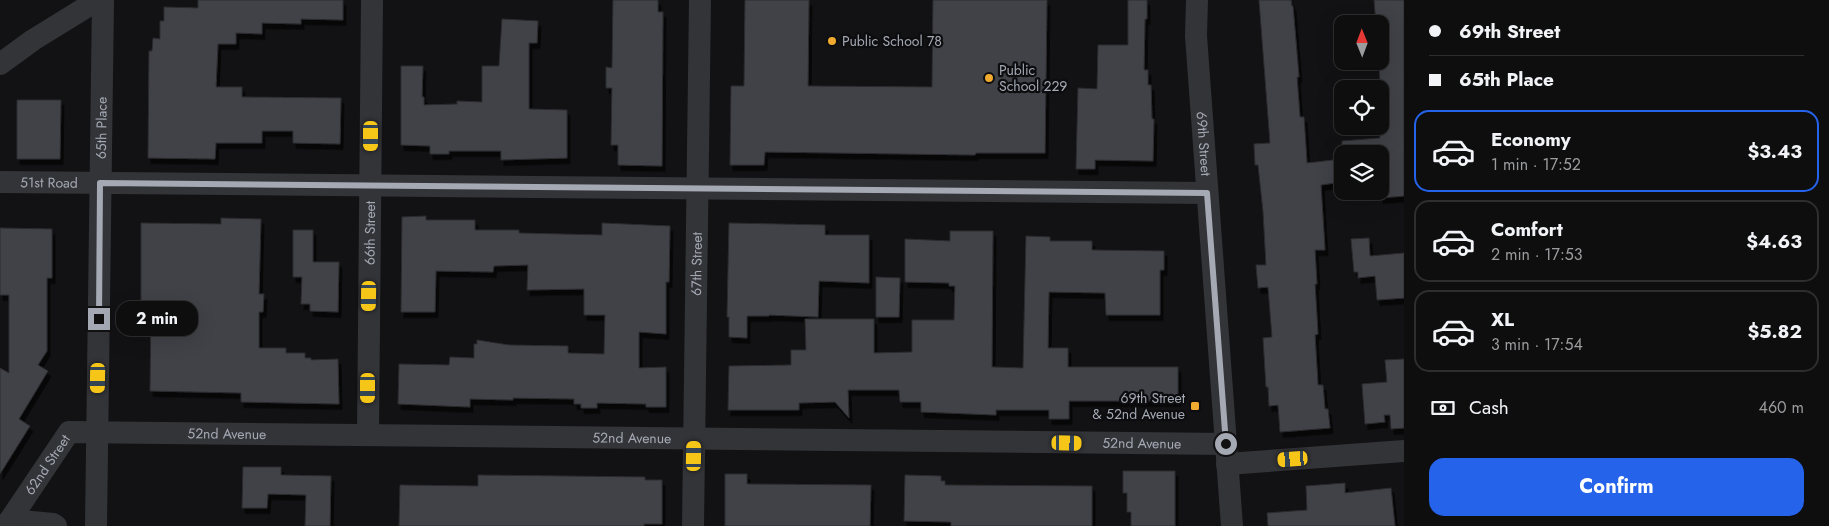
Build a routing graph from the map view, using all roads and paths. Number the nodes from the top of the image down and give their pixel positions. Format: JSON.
{"nodes":[{"id":1,"x":98,"y":0,"type":"edge"},
{"id":2,"x":103,"y":0,"type":"edge"},
{"id":3,"x":372,"y":0,"type":"edge"},
{"id":4,"x":700,"y":0,"type":"edge"},
{"id":5,"x":1197,"y":0,"type":"edge"},
{"id":6,"x":0,"y":64,"type":"edge"},
{"id":7,"x":0,"y":182,"type":"edge"},
{"id":8,"x":100,"y":183,"type":"junction"},
{"id":9,"x":370,"y":185,"type":"junction"},
{"id":10,"x":698,"y":188,"type":"junction"},
{"id":11,"x":1207,"y":193,"type":"junction"},
{"id":12,"x":98,"y":431,"type":"junction"},
{"id":13,"x":368,"y":434,"type":"junction"},
{"id":14,"x":694,"y":438,"type":"junction"},
{"id":15,"x":1404,"y":451,"type":"edge"},
{"id":16,"x":1227,"y":454,"type":"junction"},
{"id":17,"x":8,"y":523,"type":"edge"},
{"id":18,"x":56,"y":526,"type":"edge"},
{"id":19,"x":96,"y":526,"type":"edge"},
{"id":20,"x":693,"y":526,"type":"edge"},
{"id":21,"x":1232,"y":526,"type":"edge"}],
"edges":[{"from":1,"to":6,"type":"street"},
{"from":2,"to":8,"type":"street","name":"65th Place"},
{"from":3,"to":9,"type":"street","name":"66th Street"},
{"from":4,"to":10,"type":"street","name":"67th Street"},
{"from":5,"to":11,"type":"street","name":"69th Street"},
{"from":7,"to":8,"type":"street","name":"51st Road"},
{"from":8,"to":9,"type":"street","name":"51st Road"},
{"from":8,"to":12,"type":"street","name":"65th Place"},
{"from":9,"to":10,"type":"street","name":"51st Road"},
{"from":9,"to":13,"type":"street","name":"66th Street"},
{"from":10,"to":11,"type":"street","name":"51st Road"},
{"from":10,"to":14,"type":"street","name":"67th Street"},
{"from":11,"to":16,"type":"street","name":"69th Street"},
{"from":12,"to":13,"type":"street","name":"52nd Avenue"},
{"from":12,"to":17,"type":"street","name":"62nd Street"},
{"from":12,"to":19,"type":"street","name":"65th Place"},
{"from":13,"to":14,"type":"street","name":"52nd Avenue"},
{"from":14,"to":16,"type":"street","name":"52nd Avenue"},
{"from":14,"to":20,"type":"street","name":"67th Street"},
{"from":15,"to":16,"type":"street","name":"52nd Avenue"},
{"from":16,"to":21,"type":"street","name":"69th Street"},
{"from":17,"to":18,"type":"street","name":"62nd Street"}]}
